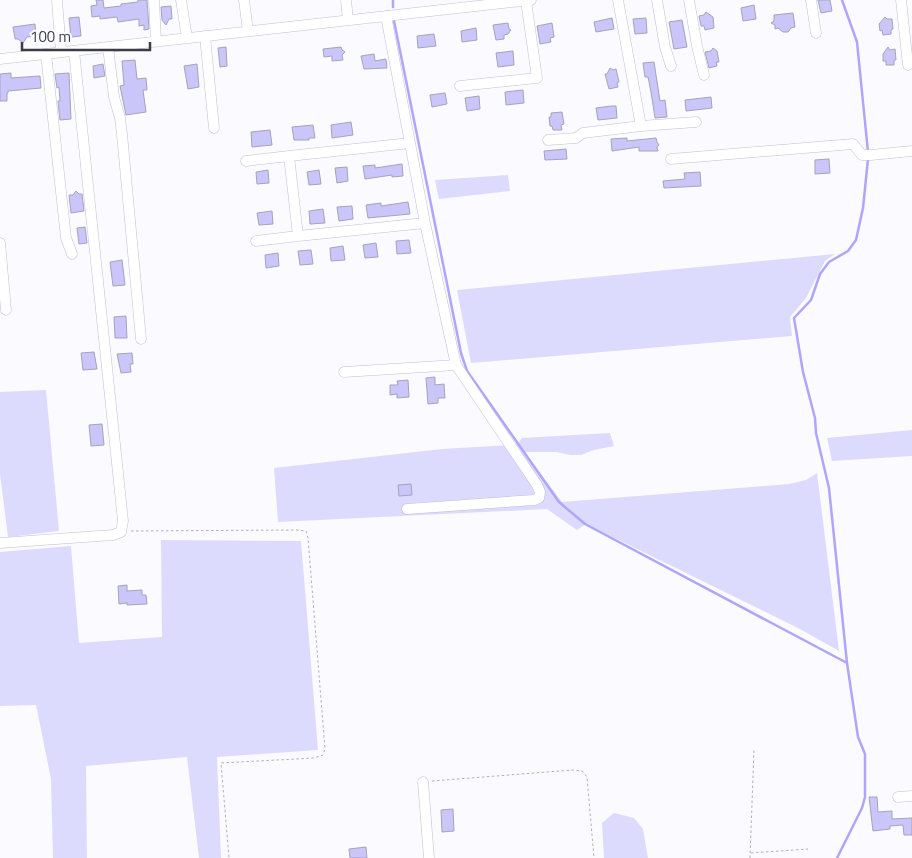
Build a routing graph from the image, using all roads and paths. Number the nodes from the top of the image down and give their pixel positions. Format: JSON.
{"nodes":[{"id":1,"x":56,"y":0,"type":"edge"},
{"id":2,"x":154,"y":0,"type":"edge"},
{"id":3,"x":181,"y":0,"type":"edge"},
{"id":4,"x":244,"y":0,"type":"edge"},
{"id":5,"x":346,"y":0,"type":"edge"},
{"id":6,"x":531,"y":0,"type":"edge"},
{"id":7,"x":618,"y":0,"type":"edge"},
{"id":8,"x":657,"y":0,"type":"edge"},
{"id":9,"x":684,"y":0,"type":"edge"},
{"id":10,"x":689,"y":0,"type":"edge"},
{"id":11,"x":811,"y":0,"type":"edge"},
{"id":12,"x":901,"y":0,"type":"edge"},
{"id":13,"x":512,"y":1,"type":"edge"},
{"id":14,"x":526,"y":1,"type":"edge"},
{"id":15,"x":437,"y":5,"type":"edge"},
{"id":16,"x":386,"y":16,"type":"junction"},
{"id":17,"x":348,"y":20,"type":"junction"},
{"id":18,"x":248,"y":31,"type":"junction"},
{"id":19,"x":816,"y":33,"type":"dead end"},
{"id":20,"x":204,"y":36,"type":"junction"},
{"id":21,"x":187,"y":38,"type":"junction"},
{"id":22,"x":156,"y":41,"type":"junction"},
{"id":23,"x":108,"y":47,"type":"junction"},
{"id":24,"x":691,"y":48,"type":"dead end"},
{"id":25,"x":74,"y":51,"type":"junction"},
{"id":26,"x":61,"y":52,"type":"junction"},
{"id":27,"x":46,"y":54,"type":"junction"},
{"id":28,"x":0,"y":59,"type":"edge"},
{"id":29,"x":908,"y":65,"type":"dead end"},
{"id":30,"x":671,"y":66,"type":"dead end"},
{"id":31,"x":704,"y":75,"type":"dead end"},
{"id":32,"x":460,"y":86,"type":"dead end"},
{"id":33,"x":696,"y":122,"type":"dead end"},
{"id":34,"x":641,"y":126,"type":"junction"},
{"id":35,"x":214,"y":128,"type":"dead end"},
{"id":36,"x":548,"y":140,"type":"dead end"},
{"id":37,"x":410,"y":143,"type":"junction"},
{"id":38,"x":912,"y":150,"type":"edge"},
{"id":39,"x":289,"y":156,"type":"junction"},
{"id":40,"x":671,"y":159,"type":"dead end"},
{"id":41,"x":246,"y":161,"type":"dead end"},
{"id":42,"x":425,"y":223,"type":"junction"},
{"id":43,"x":298,"y":236,"type":"junction"},
{"id":44,"x":256,"y":241,"type":"dead end"},
{"id":45,"x":0,"y":243,"type":"edge"},
{"id":46,"x":72,"y":254,"type":"dead end"},
{"id":47,"x":6,"y":310,"type":"dead end"},
{"id":48,"x":141,"y":339,"type":"dead end"},
{"id":49,"x":456,"y":365,"type":"junction"},
{"id":50,"x":344,"y":372,"type":"dead end"},
{"id":51,"x":407,"y":509,"type":"dead end"},
{"id":52,"x":121,"y":532,"type":"junction"},
{"id":53,"x":0,"y":543,"type":"edge"},
{"id":54,"x":754,"y":749,"type":"dead end"},
{"id":55,"x":423,"y":782,"type":"joint"},
{"id":56,"x":912,"y":796,"type":"edge"},
{"id":57,"x":898,"y":797,"type":"dead end"},
{"id":58,"x":808,"y":849,"type":"dead end"},
{"id":59,"x":750,"y":853,"type":"junction"},
{"id":60,"x":228,"y":858,"type":"edge"},
{"id":61,"x":428,"y":858,"type":"edge"},
{"id":62,"x":594,"y":858,"type":"edge"},
{"id":63,"x":750,"y":858,"type":"edge"}],
"edges":[{"from":1,"to":26,"type":"street"},
{"from":2,"to":22,"type":"street"},
{"from":3,"to":21,"type":"street"},
{"from":4,"to":18,"type":"street"},
{"from":5,"to":17,"type":"street"},
{"from":6,"to":14,"type":"street"},
{"from":7,"to":34,"type":"street"},
{"from":8,"to":30,"type":"street"},
{"from":9,"to":24,"type":"street"},
{"from":10,"to":31,"type":"street"},
{"from":11,"to":19,"type":"street"},
{"from":12,"to":29,"type":"street"},
{"from":13,"to":14,"type":"street"},
{"from":13,"to":15,"type":"street"},
{"from":14,"to":32,"type":"street"},
{"from":15,"to":16,"type":"street"},
{"from":16,"to":17,"type":"street"},
{"from":16,"to":37,"type":"street"},
{"from":17,"to":18,"type":"street"},
{"from":18,"to":20,"type":"street"},
{"from":20,"to":21,"type":"street"},
{"from":20,"to":35,"type":"street"},
{"from":21,"to":22,"type":"street"},
{"from":22,"to":23,"type":"street"},
{"from":23,"to":25,"type":"street"},
{"from":23,"to":48,"type":"street"},
{"from":25,"to":26,"type":"street"},
{"from":25,"to":52,"type":"street"},
{"from":26,"to":27,"type":"street"},
{"from":27,"to":28,"type":"street"},
{"from":27,"to":46,"type":"street"},
{"from":33,"to":34,"type":"street"},
{"from":34,"to":36,"type":"street"},
{"from":37,"to":39,"type":"street"},
{"from":37,"to":42,"type":"street"},
{"from":38,"to":40,"type":"street"},
{"from":39,"to":41,"type":"street"},
{"from":39,"to":43,"type":"street"},
{"from":42,"to":43,"type":"street"},
{"from":42,"to":49,"type":"street"},
{"from":43,"to":44,"type":"street"},
{"from":45,"to":47,"type":"street"},
{"from":49,"to":50,"type":"street"},
{"from":49,"to":51,"type":"street"},
{"from":52,"to":53,"type":"street"},
{"from":52,"to":60,"type":"path"},
{"from":54,"to":59,"type":"path"},
{"from":55,"to":61,"type":"street"},
{"from":55,"to":62,"type":"path"},
{"from":56,"to":57,"type":"street"},
{"from":58,"to":59,"type":"path"},
{"from":59,"to":63,"type":"path"}]}
